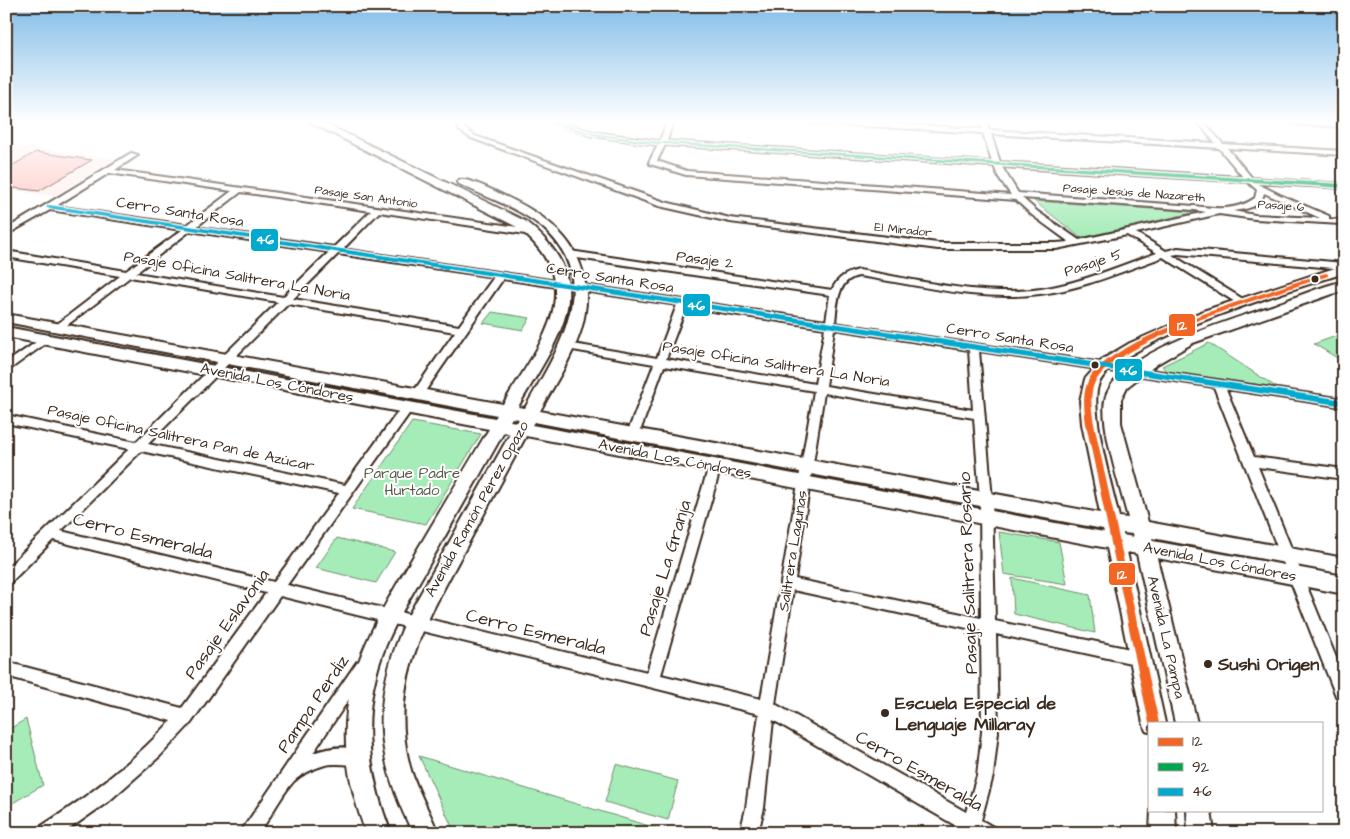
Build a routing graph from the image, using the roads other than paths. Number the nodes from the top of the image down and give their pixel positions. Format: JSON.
{"nodes":[{"id":1,"x":126,"y":160,"type":"edge"},
{"id":2,"x":394,"y":160,"type":"edge"},
{"id":3,"x":417,"y":160,"type":"edge"},
{"id":4,"x":537,"y":160,"type":"edge"},
{"id":5,"x":654,"y":160,"type":"edge"},
{"id":6,"x":936,"y":160,"type":"edge"},
{"id":7,"x":996,"y":160,"type":"edge"},
{"id":8,"x":1232,"y":160,"type":"edge"},
{"id":9,"x":423,"y":163,"type":"dead end"},
{"id":10,"x":997,"y":164,"type":"junction"},
{"id":11,"x":108,"y":171,"type":"junction"},
{"id":12,"x":450,"y":176,"type":"dead end"},
{"id":13,"x":1248,"y":180,"type":"junction"},
{"id":14,"x":1344,"y":186,"type":"edge"},
{"id":15,"x":239,"y":190,"type":"junction"},
{"id":16,"x":1261,"y":190,"type":"junction"},
{"id":17,"x":1016,"y":197,"type":"junction"},
{"id":18,"x":49,"y":207,"type":"junction"},
{"id":19,"x":377,"y":210,"type":"junction"},
{"id":20,"x":1222,"y":212,"type":"junction"},
{"id":21,"x":503,"y":214,"type":"joint"},
{"id":22,"x":1341,"y":223,"type":"edge"},
{"id":23,"x":189,"y":228,"type":"junction"},
{"id":24,"x":532,"y":232,"type":"junction"},
{"id":25,"x":1130,"y":232,"type":"junction"},
{"id":26,"x":6,"y":233,"type":"edge"},
{"id":27,"x":1077,"y":243,"type":"junction"},
{"id":28,"x":336,"y":251,"type":"junction"},
{"id":29,"x":6,"y":254,"type":"edge"},
{"id":30,"x":570,"y":254,"type":"junction"},
{"id":31,"x":1164,"y":254,"type":"junction"},
{"id":32,"x":1344,"y":268,"type":"edge"},
{"id":33,"x":849,"y":273,"type":"joint"},
{"id":34,"x":128,"y":274,"type":"junction"},
{"id":35,"x":500,"y":276,"type":"junction"},
{"id":36,"x":1344,"y":285,"type":"edge"},
{"id":37,"x":562,"y":286,"type":"junction"},
{"id":38,"x":580,"y":288,"type":"junction"},
{"id":39,"x":836,"y":293,"type":"junction"},
{"id":40,"x":285,"y":301,"type":"junction"},
{"id":41,"x":1243,"y":303,"type":"junction"},
{"id":42,"x":682,"y":304,"type":"junction"},
{"id":43,"x":6,"y":318,"type":"edge"},
{"id":44,"x":830,"y":326,"type":"junction"},
{"id":45,"x":59,"y":327,"type":"junction"},
{"id":46,"x":462,"y":330,"type":"junction"},
{"id":47,"x":6,"y":332,"type":"edge"},
{"id":48,"x":45,"y":339,"type":"junction"},
{"id":49,"x":567,"y":346,"type":"junction"},
{"id":50,"x":974,"y":348,"type":"junction"},
{"id":51,"x":227,"y":358,"type":"junction"},
{"id":52,"x":660,"y":361,"type":"junction"},
{"id":53,"x":1103,"y":368,"type":"junction"},
{"id":54,"x":6,"y":369,"type":"edge"},
{"id":55,"x":214,"y":371,"type":"junction"},
{"id":56,"x":1135,"y":372,"type":"junction"},
{"id":57,"x":1219,"y":385,"type":"junction"},
{"id":58,"x":820,"y":388,"type":"junction"},
{"id":59,"x":417,"y":394,"type":"junction"},
{"id":60,"x":1344,"y":403,"type":"edge"},
{"id":61,"x":407,"y":408,"type":"junction"},
{"id":62,"x":980,"y":414,"type":"junction"},
{"id":63,"x":505,"y":418,"type":"junction"},
{"id":64,"x":6,"y":419,"type":"edge"},
{"id":65,"x":525,"y":422,"type":"junction"},
{"id":66,"x":633,"y":434,"type":"junction"},
{"id":67,"x":138,"y":446,"type":"junction"},
{"id":68,"x":1249,"y":461,"type":"junction"},
{"id":69,"x":715,"y":466,"type":"junction"},
{"id":70,"x":806,"y":474,"type":"junction"},
{"id":71,"x":1344,"y":474,"type":"edge"},
{"id":72,"x":348,"y":490,"type":"junction"},
{"id":73,"x":986,"y":499,"type":"junction"},
{"id":74,"x":986,"y":517,"type":"junction"},
{"id":75,"x":1114,"y":532,"type":"junction"},
{"id":76,"x":50,"y":534,"type":"junction"},
{"id":77,"x":1143,"y":538,"type":"junction"},
{"id":78,"x":1287,"y":556,"type":"junction"},
{"id":79,"x":1344,"y":566,"type":"edge"},
{"id":80,"x":1295,"y":577,"type":"junction"},
{"id":81,"x":6,"y":578,"type":"edge"},
{"id":82,"x":788,"y":584,"type":"junction"},
{"id":83,"x":1344,"y":585,"type":"edge"},
{"id":84,"x":277,"y":589,"type":"junction"},
{"id":85,"x":389,"y":616,"type":"junction"},
{"id":86,"x":415,"y":623,"type":"junction"},
{"id":87,"x":988,"y":626,"type":"junction"},
{"id":88,"x":371,"y":654,"type":"junction"},
{"id":89,"x":1140,"y":658,"type":"junction"},
{"id":90,"x":6,"y":668,"type":"edge"},
{"id":91,"x":652,"y":680,"type":"junction"},
{"id":92,"x":1344,"y":696,"type":"edge"},
{"id":93,"x":767,"y":708,"type":"junction"},
{"id":94,"x":185,"y":716,"type":"junction"},
{"id":95,"x":1154,"y":722,"type":"edge"},
{"id":96,"x":1186,"y":722,"type":"edge"},
{"id":97,"x":357,"y":757,"type":"junction"},
{"id":98,"x":289,"y":776,"type":"junction"},
{"id":99,"x":1163,"y":812,"type":"edge"},
{"id":100,"x":1199,"y":812,"type":"edge"},
{"id":101,"x":971,"y":825,"type":"junction"},
{"id":102,"x":46,"y":833,"type":"edge"},
{"id":103,"x":248,"y":833,"type":"edge"},
{"id":104,"x":379,"y":833,"type":"edge"},
{"id":105,"x":426,"y":833,"type":"edge"},
{"id":106,"x":749,"y":833,"type":"edge"},
{"id":107,"x":987,"y":833,"type":"edge"},
{"id":108,"x":1163,"y":833,"type":"edge"},
{"id":109,"x":1200,"y":833,"type":"edge"}],
"edges":[{"from":1,"to":11,"type":"street"},
{"from":2,"to":21,"type":"street"},
{"from":3,"to":9,"type":"street"},
{"from":4,"to":27,"type":"street","name":"El Mirador"},
{"from":5,"to":17,"type":"street","name":"Pasaje Jesús de Nazareth"},
{"from":6,"to":10,"type":"street"},
{"from":7,"to":10,"type":"street"},
{"from":8,"to":13,"type":"street"},
{"from":10,"to":13,"type":"street"},
{"from":10,"to":17,"type":"street"},
{"from":11,"to":15,"type":"street","name":"Pasaje San Antonio"},
{"from":11,"to":18,"type":"street"},
{"from":12,"to":30,"type":"street","name":"Avenida Ramón Pérez Opazo"},
{"from":13,"to":14,"type":"street"},
{"from":13,"to":16,"type":"street"},
{"from":15,"to":19,"type":"street","name":"Pasaje San Antonio"},
{"from":15,"to":23,"type":"street"},
{"from":16,"to":20,"type":"street","name":"El Mirador"},
{"from":16,"to":22,"type":"street"},
{"from":17,"to":20,"type":"street","name":"Pasaje Jesús de Nazareth"},
{"from":17,"to":27,"type":"street"},
{"from":18,"to":23,"type":"street","name":"Cerro Santa Rosa"},
{"from":18,"to":26,"type":"street"},
{"from":19,"to":24,"type":"street","name":"Pasaje San Antonio"},
{"from":19,"to":28,"type":"street"},
{"from":20,"to":22,"type":"street","name":"Pasaje 6"},
{"from":20,"to":25,"type":"street","name":"El Mirador"},
{"from":21,"to":24,"type":"street","name":"Avenida Ramón Pérez Opazo"},
{"from":23,"to":28,"type":"street","name":"Cerro Santa Rosa"},
{"from":23,"to":34,"type":"street"},
{"from":24,"to":37,"type":"street","name":"Avenida Ramón Pérez Opazo"},
{"from":25,"to":27,"type":"street","name":"El Mirador"},
{"from":25,"to":31,"type":"street"},
{"from":28,"to":35,"type":"street","name":"Cerro Santa Rosa"},
{"from":28,"to":40,"type":"street"},
{"from":29,"to":34,"type":"street","name":"Pasaje Oficina Salitrera La Noria"},
{"from":30,"to":38,"type":"street","name":"Avenida Ramón Pérez Opazo"},
{"from":30,"to":39,"type":"street","name":"Pasaje 2"},
{"from":31,"to":32,"type":"street","name":"Pasaje 5"},
{"from":31,"to":33,"type":"street","name":"Pasaje 5"},
{"from":31,"to":41,"type":"street"},
{"from":32,"to":41,"type":"street","name":"Avenida La Pampa"},
{"from":33,"to":39,"type":"street","name":"Salitrera Lagunas"},
{"from":34,"to":40,"type":"street","name":"Pasaje Oficina Salitrera La Noria"},
{"from":34,"to":45,"type":"street"},
{"from":35,"to":37,"type":"street","name":"Cerro Santa Rosa"},
{"from":35,"to":46,"type":"street"},
{"from":36,"to":56,"type":"street","name":"Avenida La Pampa"},
{"from":37,"to":38,"type":"street","name":"Cerro Santa Rosa"},
{"from":37,"to":63,"type":"street","name":"Avenida Ramón Pérez Opazo"},
{"from":38,"to":42,"type":"street","name":"Cerro Santa Rosa"},
{"from":38,"to":49,"type":"street","name":"Avenida Ramón Pérez Opazo"},
{"from":39,"to":44,"type":"street","name":"Salitrera Lagunas"},
{"from":40,"to":46,"type":"street","name":"Pasaje Oficina Salitrera La Noria"},
{"from":40,"to":51,"type":"street"},
{"from":41,"to":53,"type":"street","name":"Avenida La Pampa"},
{"from":42,"to":44,"type":"street","name":"Cerro Santa Rosa"},
{"from":42,"to":52,"type":"street"},
{"from":43,"to":45,"type":"street","name":"Avenida Los Cóndores"},
{"from":44,"to":50,"type":"street","name":"Cerro Santa Rosa"},
{"from":44,"to":58,"type":"street","name":"Salitrera Lagunas"},
{"from":45,"to":51,"type":"street","name":"Avenida Los Cóndores"},
{"from":46,"to":59,"type":"street"},
{"from":47,"to":48,"type":"street","name":"Avenida Los Cóndores"},
{"from":48,"to":54,"type":"street"},
{"from":48,"to":55,"type":"street","name":"Avenida Los Cóndores"},
{"from":49,"to":52,"type":"street","name":"Pasaje Oficina Salitrera La Noria"},
{"from":49,"to":65,"type":"street","name":"Avenida Ramón Pérez Opazo"},
{"from":50,"to":53,"type":"street","name":"Cerro Santa Rosa"},
{"from":50,"to":62,"type":"street","name":"Pasaje Salitrera Rosario"},
{"from":51,"to":55,"type":"street"},
{"from":51,"to":59,"type":"street","name":"Avenida Los Cóndores"},
{"from":52,"to":58,"type":"street","name":"Pasaje Oficina Salitrera La Noria"},
{"from":52,"to":66,"type":"street"},
{"from":53,"to":56,"type":"street","name":"Cerro Santa Rosa"},
{"from":53,"to":75,"type":"street","name":"Avenida La Pampa"},
{"from":55,"to":61,"type":"street","name":"Avenida Los Cóndores"},
{"from":55,"to":67,"type":"street"},
{"from":56,"to":57,"type":"street","name":"Cerro Santa Rosa"},
{"from":56,"to":77,"type":"street","name":"Avenida La Pampa"},
{"from":57,"to":60,"type":"street","name":"Cerro Santa Rosa"},
{"from":57,"to":68,"type":"street"},
{"from":58,"to":62,"type":"street","name":"Pasaje Oficina Salitrera La Noria"},
{"from":58,"to":70,"type":"street","name":"Salitrera Lagunas"},
{"from":59,"to":63,"type":"street","name":"Avenida Los Cóndores"},
{"from":61,"to":63,"type":"street","name":"Avenida Los Cóndores"},
{"from":61,"to":72,"type":"street","name":"Pasaje Eslavonia"},
{"from":62,"to":73,"type":"street","name":"Pasaje Salitrera Rosario"},
{"from":63,"to":65,"type":"street","name":"Avenida Los Cóndores"},
{"from":63,"to":85,"type":"street","name":"Avenida Ramón Pérez Opazo"},
{"from":64,"to":67,"type":"street","name":"Pasaje Oficina Salitrera Pan de Azúcar"},
{"from":65,"to":66,"type":"street","name":"Avenida Los Cóndores"},
{"from":65,"to":69,"type":"street","name":"Avenida Los Cóndores"},
{"from":65,"to":86,"type":"street","name":"Avenida Ramón Pérez Opazo"},
{"from":66,"to":70,"type":"street","name":"Avenida Los Cóndores"},
{"from":67,"to":72,"type":"street","name":"Pasaje Oficina Salitrera Pan de Azúcar"},
{"from":67,"to":76,"type":"street"},
{"from":68,"to":71,"type":"street"},
{"from":68,"to":78,"type":"street"},
{"from":69,"to":70,"type":"street","name":"Avenida Los Cóndores"},
{"from":69,"to":91,"type":"street","name":"Pasaje La Granja"},
{"from":70,"to":73,"type":"street","name":"Avenida Los Cóndores"},
{"from":70,"to":74,"type":"street","name":"Avenida Los Cóndores"},
{"from":70,"to":82,"type":"street","name":"Salitrera Lagunas"},
{"from":72,"to":84,"type":"street","name":"Pasaje Eslavonia"},
{"from":73,"to":74,"type":"street","name":"Pasaje Salitrera Rosario"},
{"from":73,"to":75,"type":"street","name":"Avenida Los Cóndores"},
{"from":74,"to":75,"type":"street","name":"Avenida Los Cóndores"},
{"from":74,"to":87,"type":"street","name":"Pasaje Salitrera Rosario"},
{"from":75,"to":77,"type":"street","name":"Avenida Los Cóndores"},
{"from":75,"to":89,"type":"street","name":"Avenida La Pampa"},
{"from":76,"to":81,"type":"street"},
{"from":76,"to":84,"type":"street","name":"Cerro Esmeralda"},
{"from":77,"to":78,"type":"street","name":"Avenida Los Cóndores"},
{"from":77,"to":80,"type":"street","name":"Avenida Los Cóndores"},
{"from":77,"to":96,"type":"street","name":"Avenida La Pampa"},
{"from":78,"to":79,"type":"street","name":"Avenida Los Cóndores"},
{"from":78,"to":80,"type":"street"},
{"from":80,"to":83,"type":"street","name":"Avenida Los Cóndores"},
{"from":80,"to":92,"type":"street"},
{"from":82,"to":87,"type":"street"},
{"from":82,"to":93,"type":"street","name":"Salitrera Lagunas"},
{"from":84,"to":85,"type":"street","name":"Cerro Esmeralda"},
{"from":84,"to":94,"type":"street","name":"Pasaje Eslavonia"},
{"from":85,"to":86,"type":"street","name":"Cerro Esmeralda"},
{"from":85,"to":88,"type":"street","name":"Avenida Ramón Pérez Opazo"},
{"from":86,"to":91,"type":"street","name":"Cerro Esmeralda"},
{"from":86,"to":105,"type":"street","name":"Avenida Ramón Pérez Opazo"},
{"from":87,"to":89,"type":"street"},
{"from":87,"to":101,"type":"street","name":"Pasaje Salitrera Rosario"},
{"from":88,"to":97,"type":"street","name":"Avenida Ramón Pérez Opazo"},
{"from":88,"to":98,"type":"street","name":"Pampa Perdiz"},
{"from":89,"to":95,"type":"street","name":"Avenida La Pampa"},
{"from":90,"to":94,"type":"street"},
{"from":91,"to":93,"type":"street","name":"Cerro Esmeralda"},
{"from":93,"to":101,"type":"street","name":"Cerro Esmeralda"},
{"from":93,"to":106,"type":"street","name":"Salitrera Lagunas"},
{"from":94,"to":102,"type":"street","name":"Pasaje Eslavonia"},
{"from":97,"to":98,"type":"street","name":"Pampa Perdiz"},
{"from":97,"to":104,"type":"street","name":"Avenida Ramón Pérez Opazo"},
{"from":98,"to":103,"type":"street","name":"Pampa Perdiz"},
{"from":99,"to":108,"type":"street"},
{"from":100,"to":109,"type":"street"},
{"from":101,"to":107,"type":"street","name":"Cerro Esmeralda"}]}
